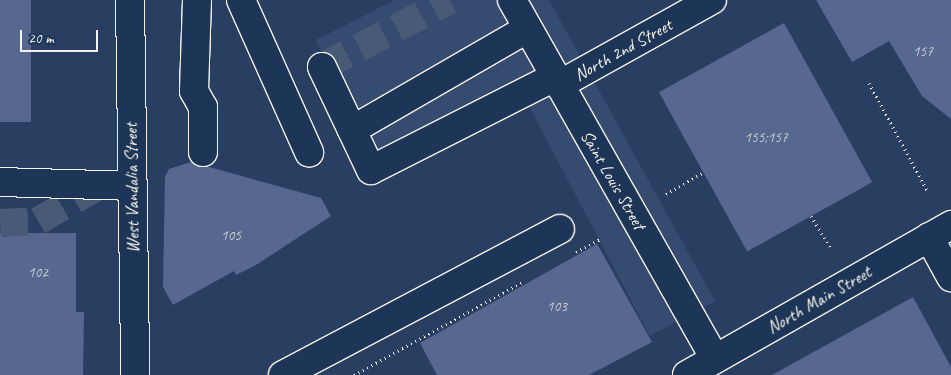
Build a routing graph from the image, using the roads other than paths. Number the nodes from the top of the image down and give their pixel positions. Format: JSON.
{"nodes":[{"id":1,"x":130,"y":0,"type":"edge"},
{"id":2,"x":197,"y":0,"type":"edge"},
{"id":3,"x":241,"y":0,"type":"edge"},
{"id":4,"x":512,"y":0,"type":"edge"},
{"id":5,"x":712,"y":0,"type":"edge"},
{"id":6,"x":528,"y":29,"type":"junction"},
{"id":7,"x":322,"y":67,"type":"dead end"},
{"id":8,"x":557,"y":81,"type":"junction"},
{"id":9,"x":352,"y":130,"type":"junction"},
{"id":10,"x":203,"y":152,"type":"dead end"},
{"id":11,"x":309,"y":152,"type":"dead end"},
{"id":12,"x":0,"y":182,"type":"edge"},
{"id":13,"x":132,"y":186,"type":"junction"},
{"id":14,"x":560,"y":229,"type":"dead end"},
{"id":15,"x":940,"y":231,"type":"edge"},
{"id":16,"x":951,"y":277,"type":"edge"},
{"id":17,"x":715,"y":359,"type":"junction"},
{"id":18,"x":134,"y":375,"type":"edge"},
{"id":19,"x":283,"y":375,"type":"edge"},
{"id":20,"x":687,"y":375,"type":"edge"}],
"edges":[{"from":1,"to":13,"type":"main road","name":"West Vandalia Street"},
{"from":2,"to":10,"type":"main road"},
{"from":3,"to":11,"type":"main road"},
{"from":4,"to":6,"type":"main road","name":"Saint Louis Street"},
{"from":5,"to":8,"type":"main road","name":"North 2nd Street"},
{"from":6,"to":8,"type":"main road","name":"Saint Louis Street"},
{"from":6,"to":9,"type":"main road"},
{"from":7,"to":9,"type":"main road"},
{"from":8,"to":9,"type":"main road","name":"North 2nd Street"},
{"from":8,"to":17,"type":"main road","name":"Saint Louis Street"},
{"from":12,"to":13,"type":"main road"},
{"from":13,"to":18,"type":"main road","name":"West Vandalia Street"},
{"from":14,"to":19,"type":"main road"},
{"from":15,"to":16,"type":"main road"},
{"from":15,"to":17,"type":"main road","name":"North Main Street"},
{"from":17,"to":20,"type":"main road","name":"North Main Street"}]}
